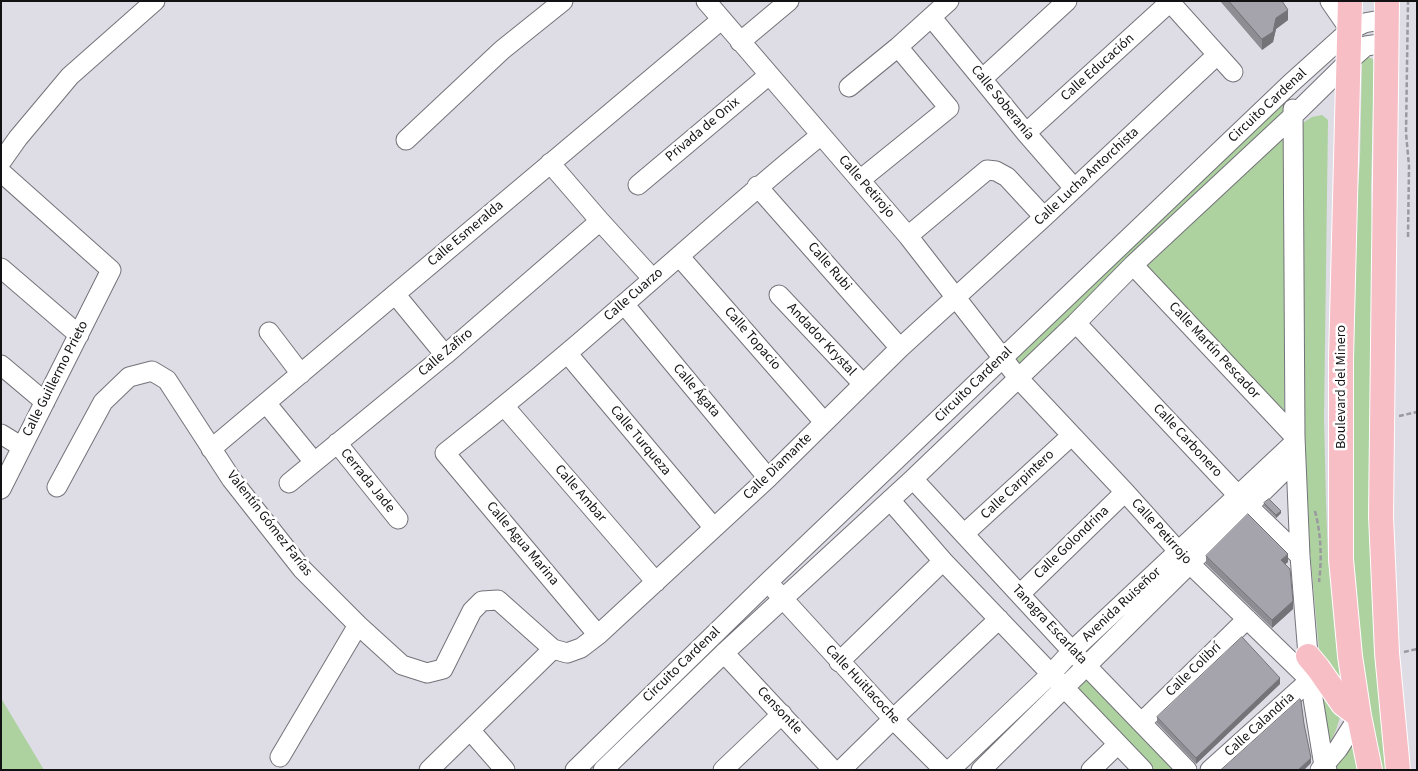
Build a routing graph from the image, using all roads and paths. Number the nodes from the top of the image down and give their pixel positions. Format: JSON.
{"nodes":[{"id":1,"x":155,"y":1,"type":"edge"},
{"id":2,"x":563,"y":1,"type":"edge"},
{"id":3,"x":706,"y":1,"type":"edge"},
{"id":4,"x":789,"y":1,"type":"edge"},
{"id":5,"x":949,"y":1,"type":"edge"},
{"id":6,"x":1067,"y":1,"type":"edge"},
{"id":7,"x":1330,"y":1,"type":"edge"},
{"id":8,"x":1350,"y":1,"type":"edge"},
{"id":9,"x":1408,"y":1,"type":"edge"},
{"id":10,"x":1170,"y":2,"type":"edge"},
{"id":11,"x":1386,"y":10,"type":"edge"},
{"id":12,"x":932,"y":18,"type":"junction"},
{"id":13,"x":721,"y":20,"type":"junction"},
{"id":14,"x":1350,"y":30,"type":"junction"},
{"id":15,"x":740,"y":42,"type":"junction"},
{"id":16,"x":1386,"y":43,"type":"junction"},
{"id":17,"x":898,"y":47,"type":"junction"},
{"id":18,"x":1217,"y":56,"type":"junction"},
{"id":19,"x":1349,"y":61,"type":"junction"},
{"id":20,"x":1233,"y":72,"type":"dead end"},
{"id":21,"x":769,"y":75,"type":"junction"},
{"id":22,"x":982,"y":78,"type":"junction"},
{"id":23,"x":1290,"y":84,"type":"junction"},
{"id":24,"x":850,"y":87,"type":"dead end"},
{"id":25,"x":1294,"y":115,"type":"junction"},
{"id":26,"x":1026,"y":133,"type":"junction"},
{"id":27,"x":821,"y":135,"type":"junction"},
{"id":28,"x":406,"y":140,"type":"dead end"},
{"id":29,"x":1,"y":162,"type":"edge"},
{"id":30,"x":550,"y":163,"type":"junction"},
{"id":31,"x":1,"y":172,"type":"edge"},
{"id":32,"x":860,"y":180,"type":"junction"},
{"id":33,"x":638,"y":185,"type":"dead end"},
{"id":34,"x":758,"y":186,"type":"junction"},
{"id":35,"x":1074,"y":188,"type":"junction"},
{"id":36,"x":1044,"y":217,"type":"junction"},
{"id":37,"x":600,"y":221,"type":"junction"},
{"id":38,"x":908,"y":236,"type":"junction"},
{"id":39,"x":1408,"y":237,"type":"dead end"},
{"id":40,"x":679,"y":256,"type":"junction"},
{"id":41,"x":1133,"y":265,"type":"junction"},
{"id":42,"x":1,"y":268,"type":"edge"},
{"id":43,"x":652,"y":278,"type":"junction"},
{"id":44,"x":396,"y":294,"type":"junction"},
{"id":45,"x":779,"y":296,"type":"dead end"},
{"id":46,"x":956,"y":297,"type":"junction"},
{"id":47,"x":624,"y":304,"type":"junction"},
{"id":48,"x":1076,"y":324,"type":"junction"},
{"id":49,"x":269,"y":332,"type":"dead end"},
{"id":50,"x":79,"y":335,"type":"junction"},
{"id":51,"x":900,"y":348,"type":"junction"},
{"id":52,"x":567,"y":353,"type":"junction"},
{"id":53,"x":445,"y":355,"type":"junction"},
{"id":54,"x":1002,"y":358,"type":"junction"},
{"id":55,"x":1,"y":365,"type":"edge"},
{"id":56,"x":301,"y":374,"type":"junction"},
{"id":57,"x":1019,"y":379,"type":"junction"},
{"id":58,"x":863,"y":384,"type":"junction"},
{"id":59,"x":45,"y":402,"type":"junction"},
{"id":60,"x":266,"y":403,"type":"junction"},
{"id":61,"x":504,"y":406,"type":"junction"},
{"id":62,"x":1417,"y":412,"type":"edge"},
{"id":63,"x":1396,"y":418,"type":"dead end"},
{"id":64,"x":824,"y":422,"type":"junction"},
{"id":65,"x":1,"y":434,"type":"edge"},
{"id":66,"x":1072,"y":436,"type":"junction"},
{"id":67,"x":337,"y":443,"type":"junction"},
{"id":68,"x":1295,"y":446,"type":"junction"},
{"id":69,"x":22,"y":448,"type":"junction"},
{"id":70,"x":212,"y":449,"type":"junction"},
{"id":71,"x":445,"y":453,"type":"joint"},
{"id":72,"x":314,"y":462,"type":"junction"},
{"id":73,"x":768,"y":478,"type":"junction"},
{"id":74,"x":913,"y":479,"type":"junction"},
{"id":75,"x":289,"y":483,"type":"dead end"},
{"id":76,"x":57,"y":487,"type":"dead end"},
{"id":77,"x":1,"y":489,"type":"edge"},
{"id":78,"x":1125,"y":492,"type":"junction"},
{"id":79,"x":890,"y":500,"type":"junction"},
{"id":80,"x":1243,"y":500,"type":"junction"},
{"id":81,"x":398,"y":519,"type":"dead end"},
{"id":82,"x":714,"y":528,"type":"junction"},
{"id":83,"x":964,"y":534,"type":"junction"},
{"id":84,"x":1300,"y":556,"type":"junction"},
{"id":85,"x":1184,"y":557,"type":"junction"},
{"id":86,"x":943,"y":561,"type":"junction"},
{"id":87,"x":656,"y":582,"type":"junction"},
{"id":88,"x":768,"y":582,"type":"junction"},
{"id":89,"x":1020,"y":594,"type":"junction"},
{"id":90,"x":782,"y":598,"type":"junction"},
{"id":91,"x":999,"y":619,"type":"junction"},
{"id":92,"x":1247,"y":619,"type":"junction"},
{"id":93,"x":358,"y":625,"type":"junction"},
{"id":94,"x":598,"y":635,"type":"junction"},
{"id":95,"x":553,"y":649,"type":"junction"},
{"id":96,"x":1072,"y":651,"type":"junction"},
{"id":97,"x":724,"y":653,"type":"junction"},
{"id":98,"x":1308,"y":656,"type":"junction"},
{"id":99,"x":839,"y":662,"type":"junction"},
{"id":100,"x":1086,"y":665,"type":"junction"},
{"id":101,"x":1058,"y":680,"type":"junction"},
{"id":102,"x":1310,"y":680,"type":"junction"},
{"id":103,"x":782,"y":714,"type":"junction"},
{"id":104,"x":1359,"y":716,"type":"junction"},
{"id":105,"x":893,"y":719,"type":"junction"},
{"id":106,"x":1142,"y":722,"type":"junction"},
{"id":107,"x":470,"y":730,"type":"junction"},
{"id":108,"x":1118,"y":744,"type":"junction"},
{"id":109,"x":280,"y":757,"type":"dead end"},
{"id":110,"x":1324,"y":768,"type":"edge"},
{"id":111,"x":429,"y":770,"type":"edge"},
{"id":112,"x":505,"y":770,"type":"edge"},
{"id":113,"x":575,"y":770,"type":"edge"},
{"id":114,"x":603,"y":770,"type":"edge"},
{"id":115,"x":724,"y":770,"type":"edge"},
{"id":116,"x":834,"y":770,"type":"edge"},
{"id":117,"x":841,"y":770,"type":"edge"},
{"id":118,"x":944,"y":770,"type":"edge"},
{"id":119,"x":950,"y":770,"type":"edge"},
{"id":120,"x":981,"y":770,"type":"edge"},
{"id":121,"x":1091,"y":770,"type":"edge"},
{"id":122,"x":1143,"y":770,"type":"edge"},
{"id":123,"x":1188,"y":770,"type":"edge"},
{"id":124,"x":1210,"y":770,"type":"edge"},
{"id":125,"x":1370,"y":770,"type":"edge"},
{"id":126,"x":1398,"y":770,"type":"edge"}],
"edges":[{"from":1,"to":29,"type":"street"},
{"from":2,"to":28,"type":"street"},
{"from":3,"to":13,"type":"street","name":"Calle Petirojo"},
{"from":4,"to":15,"type":"street"},
{"from":5,"to":12,"type":"street"},
{"from":6,"to":22,"type":"street"},
{"from":7,"to":14,"type":"street"},
{"from":8,"to":14,"type":"main road","name":"Boulevard del Minero"},
{"from":9,"to":39,"type":"path"},
{"from":10,"to":18,"type":"street"},
{"from":10,"to":26,"type":"street","name":"Calle Educación"},
{"from":11,"to":14,"type":"street","name":"Circuito Cardenal"},
{"from":11,"to":16,"type":"main road"},
{"from":12,"to":17,"type":"street"},
{"from":12,"to":22,"type":"street","name":"Calle Soberanía"},
{"from":13,"to":15,"type":"street","name":"Calle Petirojo"},
{"from":13,"to":30,"type":"street","name":"Calle Esmeralda"},
{"from":14,"to":19,"type":"main road","name":"Boulevard del Minero"},
{"from":14,"to":23,"type":"street","name":"Circuito Cardenal"},
{"from":15,"to":21,"type":"street","name":"Calle Petirojo"},
{"from":16,"to":19,"type":"street","name":"Circuito Cardenal"},
{"from":16,"to":126,"type":"main road"},
{"from":17,"to":24,"type":"street"},
{"from":17,"to":32,"type":"street"},
{"from":18,"to":20,"type":"street"},
{"from":18,"to":35,"type":"street","name":"Calle Lucha Antorchista"},
{"from":19,"to":25,"type":"street","name":"Circuito Cardenal"},
{"from":19,"to":104,"type":"main road","name":"Boulevard del Minero"},
{"from":21,"to":27,"type":"street","name":"Calle Petirojo"},
{"from":21,"to":33,"type":"street","name":"Privada de Onix"},
{"from":22,"to":26,"type":"street","name":"Calle Soberanía"},
{"from":23,"to":25,"type":"street"},
{"from":23,"to":54,"type":"street","name":"Circuito Cardenal"},
{"from":25,"to":41,"type":"street","name":"Circuito Cardenal"},
{"from":25,"to":68,"type":"street"},
{"from":26,"to":35,"type":"street","name":"Calle Soberanía"},
{"from":27,"to":32,"type":"street","name":"Calle Petirojo"},
{"from":27,"to":34,"type":"street","name":"Calle Cuarzo"},
{"from":30,"to":37,"type":"street"},
{"from":30,"to":44,"type":"street","name":"Calle Esmeralda"},
{"from":31,"to":50,"type":"street","name":"Calle Guillermo Prieto"},
{"from":32,"to":38,"type":"street","name":"Calle Petirojo"},
{"from":34,"to":40,"type":"street","name":"Calle Cuarzo"},
{"from":34,"to":51,"type":"street","name":"Calle Rubi"},
{"from":35,"to":36,"type":"street","name":"Calle Lucha Antorchista"},
{"from":36,"to":38,"type":"street"},
{"from":36,"to":46,"type":"street","name":"Calle Lucha Antorchista"},
{"from":37,"to":43,"type":"street"},
{"from":37,"to":53,"type":"street","name":"Calle Zafiro"},
{"from":38,"to":46,"type":"street","name":"Calle Petirojo"},
{"from":40,"to":43,"type":"street","name":"Calle Cuarzo"},
{"from":40,"to":64,"type":"street","name":"Calle Topacio"},
{"from":41,"to":48,"type":"street","name":"Circuito Cardenal"},
{"from":41,"to":68,"type":"street","name":"Calle Martín Pescador"},
{"from":42,"to":50,"type":"street"},
{"from":43,"to":47,"type":"street","name":"Calle Cuarzo"},
{"from":44,"to":53,"type":"street"},
{"from":44,"to":56,"type":"street","name":"Calle Esmeralda"},
{"from":45,"to":58,"type":"street","name":"Andador Krystal"},
{"from":46,"to":51,"type":"street","name":"Calle Diamante"},
{"from":46,"to":54,"type":"street","name":"Calle Petirojo"},
{"from":47,"to":52,"type":"street","name":"Calle Cuarzo"},
{"from":47,"to":73,"type":"street","name":"Calle Ágata"},
{"from":48,"to":57,"type":"street","name":"Circuito Cardenal"},
{"from":48,"to":80,"type":"street","name":"Calle Carbonero"},
{"from":49,"to":56,"type":"street"},
{"from":50,"to":59,"type":"street","name":"Calle Guillermo Prieto"},
{"from":51,"to":58,"type":"street","name":"Calle Diamante"},
{"from":52,"to":61,"type":"street","name":"Calle Cuarzo"},
{"from":52,"to":82,"type":"street","name":"Calle Turqueza"},
{"from":53,"to":67,"type":"street","name":"Calle Zafiro"},
{"from":54,"to":57,"type":"street","name":"Calle Petirojo"},
{"from":54,"to":88,"type":"street","name":"Circuito Cardenal"},
{"from":55,"to":59,"type":"street"},
{"from":56,"to":60,"type":"street","name":"Calle Esmeralda"},
{"from":57,"to":66,"type":"street","name":"Calle Petirrojo"},
{"from":57,"to":74,"type":"street","name":"Circuito Cardenal"},
{"from":58,"to":64,"type":"street","name":"Calle Diamante"},
{"from":59,"to":69,"type":"street","name":"Calle Guillermo Prieto"},
{"from":60,"to":70,"type":"street","name":"Calle Esmeralda"},
{"from":60,"to":72,"type":"street"},
{"from":61,"to":71,"type":"street","name":"Calle Cuarzo"},
{"from":61,"to":87,"type":"street","name":"Calle Ambar"},
{"from":62,"to":63,"type":"path"},
{"from":64,"to":73,"type":"street","name":"Calle Diamante"},
{"from":65,"to":69,"type":"street"},
{"from":66,"to":78,"type":"street","name":"Calle Petirrojo"},
{"from":66,"to":83,"type":"street","name":"Calle Carpintero"},
{"from":67,"to":72,"type":"street","name":"Calle Zafiro"},
{"from":67,"to":81,"type":"street","name":"Cerrada Jade"},
{"from":68,"to":80,"type":"street","name":"Avenida Ruiseñor"},
{"from":68,"to":84,"type":"street"},
{"from":69,"to":77,"type":"street","name":"Calle Guillermo Prieto"},
{"from":70,"to":76,"type":"street","name":"Valentín Gómez Farías"},
{"from":70,"to":93,"type":"street","name":"Valentín Gómez Farías"},
{"from":71,"to":94,"type":"street","name":"Calle Agua Marina"},
{"from":72,"to":75,"type":"street","name":"Calle Zafiro"},
{"from":73,"to":82,"type":"street","name":"Calle Diamante"},
{"from":74,"to":79,"type":"street","name":"Circuito Cardenal"},
{"from":74,"to":83,"type":"street","name":"Tanagra Escarlata"},
{"from":78,"to":85,"type":"street","name":"Calle Petirrojo"},
{"from":78,"to":89,"type":"street","name":"Calle Golondrina"},
{"from":79,"to":86,"type":"street"},
{"from":79,"to":90,"type":"street","name":"Circuito Cardenal"},
{"from":80,"to":84,"type":"street","name":"Calle Carbonero"},
{"from":80,"to":85,"type":"street","name":"Avenida Ruiseñor"},
{"from":82,"to":87,"type":"street","name":"Calle Diamante"},
{"from":83,"to":89,"type":"street","name":"Tanagra Escarlata"},
{"from":84,"to":98,"type":"street"},
{"from":85,"to":92,"type":"street","name":"Calle Petirrojo"},
{"from":85,"to":96,"type":"street","name":"Avenida Ruiseñor"},
{"from":85,"to":100,"type":"street","name":"Avenida Ruiseñor"},
{"from":86,"to":91,"type":"street"},
{"from":86,"to":99,"type":"street"},
{"from":87,"to":94,"type":"street","name":"Calle Diamante"},
{"from":88,"to":90,"type":"street","name":"Calle Huitlacoche"},
{"from":88,"to":113,"type":"street","name":"Circuito Cardenal"},
{"from":89,"to":96,"type":"street","name":"Tanagra Escarlata"},
{"from":90,"to":97,"type":"street","name":"Circuito Cardenal"},
{"from":90,"to":99,"type":"street","name":"Calle Huitlacoche"},
{"from":91,"to":101,"type":"street"},
{"from":91,"to":105,"type":"street"},
{"from":92,"to":102,"type":"street","name":"Calle Petirrojo"},
{"from":92,"to":106,"type":"street","name":"Calle Colibrí"},
{"from":93,"to":95,"type":"street","name":"Valentín Gómez Farías"},
{"from":93,"to":109,"type":"street"},
{"from":94,"to":95,"type":"street","name":"Calle Diamante"},
{"from":95,"to":107,"type":"street"},
{"from":96,"to":100,"type":"street","name":"Tanagra Escarlata"},
{"from":96,"to":101,"type":"street","name":"Avenida Ruiseñor"},
{"from":97,"to":103,"type":"street","name":"Censontle"},
{"from":97,"to":114,"type":"street","name":"Circuito Cardenal"},
{"from":98,"to":102,"type":"street"},
{"from":98,"to":104,"type":"main road"},
{"from":99,"to":105,"type":"street","name":"Calle Huitlacoche"},
{"from":100,"to":101,"type":"street","name":"Avenida Ruiseñor"},
{"from":100,"to":106,"type":"street","name":"Tanagra Escarlata"},
{"from":101,"to":108,"type":"street"},
{"from":101,"to":119,"type":"street","name":"Avenida Ruiseñor"},
{"from":101,"to":120,"type":"street","name":"Avenida Ruiseñor"},
{"from":102,"to":110,"type":"street"},
{"from":102,"to":124,"type":"street","name":"Calle Calandria"},
{"from":103,"to":115,"type":"street"},
{"from":103,"to":116,"type":"street","name":"Censontle"},
{"from":104,"to":110,"type":"street"},
{"from":104,"to":125,"type":"main road","name":"Boulevard del Minero"},
{"from":105,"to":117,"type":"street"},
{"from":105,"to":118,"type":"street","name":"Calle Huitlacoche"},
{"from":106,"to":123,"type":"street","name":"Tanagra Escarlata"},
{"from":107,"to":111,"type":"street"},
{"from":107,"to":112,"type":"street"},
{"from":108,"to":121,"type":"street"},
{"from":108,"to":122,"type":"street"}]}
